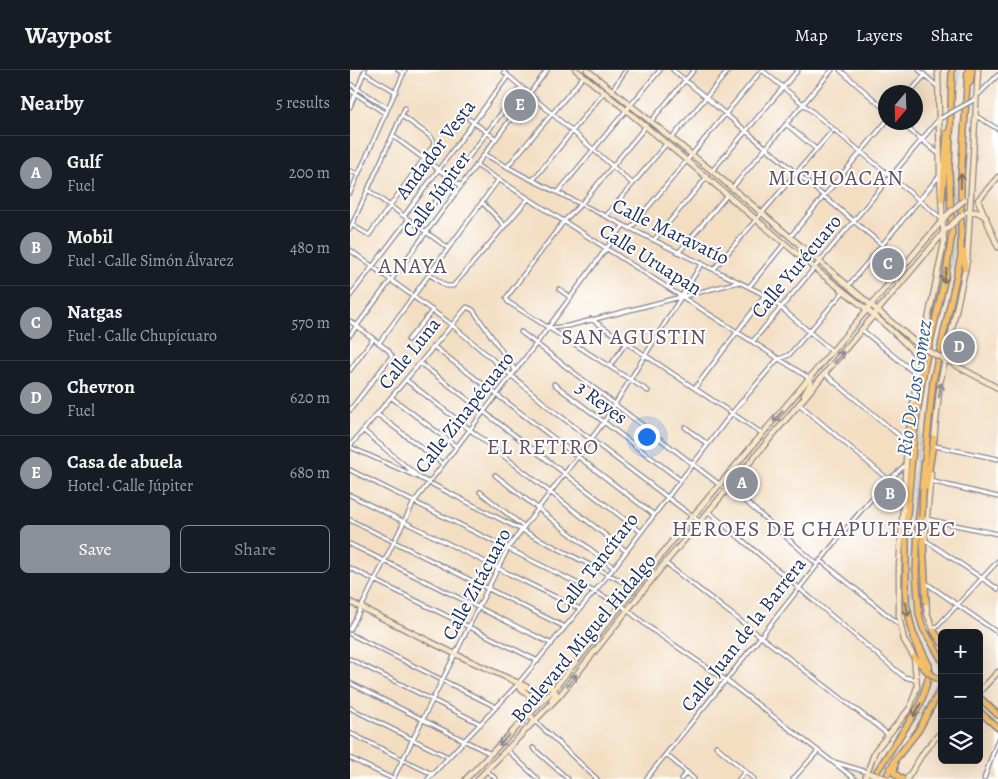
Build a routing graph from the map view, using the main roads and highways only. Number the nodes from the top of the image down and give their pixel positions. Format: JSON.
{"nodes":[{"id":1,"x":576,"y":70,"type":"edge"},
{"id":2,"x":588,"y":70,"type":"edge"},
{"id":3,"x":938,"y":70,"type":"edge"},
{"id":4,"x":948,"y":70,"type":"edge"},
{"id":5,"x":952,"y":70,"type":"edge"},
{"id":6,"x":968,"y":70,"type":"edge"},
{"id":7,"x":972,"y":70,"type":"edge"},
{"id":8,"x":978,"y":70,"type":"edge"},
{"id":9,"x":968,"y":89,"type":"junction"},
{"id":10,"x":951,"y":102,"type":"junction"},
{"id":11,"x":949,"y":125,"type":"junction"},
{"id":12,"x":998,"y":177,"type":"edge"},
{"id":13,"x":942,"y":199,"type":"junction"},
{"id":14,"x":967,"y":200,"type":"junction"},
{"id":15,"x":978,"y":200,"type":"junction"},
{"id":16,"x":968,"y":212,"type":"junction"},
{"id":17,"x":962,"y":216,"type":"junction"},
{"id":18,"x":944,"y":217,"type":"junction"},
{"id":19,"x":987,"y":218,"type":"junction"},
{"id":20,"x":946,"y":231,"type":"junction"},
{"id":21,"x":931,"y":247,"type":"junction"},
{"id":22,"x":998,"y":247,"type":"edge"},
{"id":23,"x":942,"y":254,"type":"junction"},
{"id":24,"x":965,"y":268,"type":"junction"},
{"id":25,"x":858,"y":294,"type":"junction"},
{"id":26,"x":876,"y":298,"type":"junction"},
{"id":27,"x":858,"y":302,"type":"junction"},
{"id":28,"x":871,"y":304,"type":"junction"},
{"id":29,"x":866,"y":310,"type":"junction"},
{"id":30,"x":877,"y":310,"type":"junction"},
{"id":31,"x":872,"y":315,"type":"junction"},
{"id":32,"x":859,"y":320,"type":"junction"},
{"id":33,"x":879,"y":322,"type":"junction"},
{"id":34,"x":866,"y":323,"type":"junction"},
{"id":35,"x":916,"y":343,"type":"junction"},
{"id":36,"x":910,"y":348,"type":"junction"},
{"id":37,"x":923,"y":348,"type":"junction"},
{"id":38,"x":920,"y":359,"type":"junction"},
{"id":39,"x":944,"y":359,"type":"junction"},
{"id":40,"x":810,"y":378,"type":"junction"},
{"id":41,"x":923,"y":381,"type":"junction"},
{"id":42,"x":998,"y":388,"type":"edge"},
{"id":43,"x":931,"y":402,"type":"junction"},
{"id":44,"x":800,"y":403,"type":"junction"},
{"id":45,"x":908,"y":435,"type":"junction"},
{"id":46,"x":934,"y":438,"type":"junction"},
{"id":47,"x":924,"y":518,"type":"junction"},
{"id":48,"x":918,"y":526,"type":"junction"},
{"id":49,"x":350,"y":602,"type":"edge"},
{"id":50,"x":926,"y":602,"type":"junction"},
{"id":51,"x":934,"y":631,"type":"joint"},
{"id":52,"x":913,"y":633,"type":"junction"},
{"id":53,"x":938,"y":637,"type":"edge"},
{"id":54,"x":938,"y":653,"type":"edge"},
{"id":55,"x":914,"y":658,"type":"junction"},
{"id":56,"x":927,"y":672,"type":"junction"},
{"id":57,"x":998,"y":672,"type":"edge"},
{"id":58,"x":938,"y":679,"type":"edge"},
{"id":59,"x":516,"y":684,"type":"junction"},
{"id":60,"x":983,"y":688,"type":"edge"},
{"id":61,"x":554,"y":689,"type":"junction"},
{"id":62,"x":536,"y":691,"type":"junction"},
{"id":63,"x":938,"y":694,"type":"edge"},
{"id":64,"x":531,"y":697,"type":"junction"},
{"id":65,"x":983,"y":700,"type":"edge"},
{"id":66,"x":528,"y":715,"type":"junction"},
{"id":67,"x":983,"y":715,"type":"edge"},
{"id":68,"x":998,"y":715,"type":"edge"},
{"id":69,"x":538,"y":717,"type":"junction"},
{"id":70,"x":535,"y":721,"type":"junction"},
{"id":71,"x":998,"y":728,"type":"edge"},
{"id":72,"x":918,"y":731,"type":"junction"},
{"id":73,"x":938,"y":738,"type":"edge"},
{"id":74,"x":868,"y":772,"type":"junction"},
{"id":75,"x":466,"y":779,"type":"edge"},
{"id":76,"x":478,"y":779,"type":"edge"},
{"id":77,"x":865,"y":779,"type":"edge"},
{"id":78,"x":872,"y":779,"type":"edge"},
{"id":79,"x":887,"y":779,"type":"edge"},
{"id":80,"x":902,"y":779,"type":"edge"},
{"id":81,"x":907,"y":779,"type":"edge"}],
"edges":[{"from":1,"to":27,"type":"main road"},
{"from":2,"to":25,"type":"main road"},
{"from":3,"to":13,"type":"main road"},
{"from":4,"to":10,"type":"main road"},
{"from":5,"to":10,"type":"main road"},
{"from":6,"to":9,"type":"main road"},
{"from":7,"to":9,"type":"main road"},
{"from":8,"to":14,"type":"main road"},
{"from":17,"to":9,"type":"main road","one_way":true},
{"from":10,"to":11,"type":"main road"},
{"from":11,"to":13,"type":"main road"},
{"from":11,"to":41,"type":"main road","one_way":true},
{"from":12,"to":15,"type":"main road"},
{"from":13,"to":18,"type":"main road"},
{"from":14,"to":15,"type":"main road"},
{"from":14,"to":16,"type":"main road"},
{"from":14,"to":18,"type":"main road","name":"Boulevard Miguel Hidalgo","bridge":true},
{"from":15,"to":19,"type":"main road"},
{"from":16,"to":17,"type":"main road","name":"Boulevard Miguel Hidalgo"},
{"from":16,"to":19,"type":"main road"},
{"from":16,"to":24,"type":"main road"},
{"from":17,"to":20,"type":"main road","name":"Boulevard Miguel Hidalgo","bridge":true},
{"from":17,"to":24,"type":"main road"},
{"from":17,"to":43,"type":"main road"},
{"from":18,"to":20,"type":"main road"},
{"from":18,"to":26,"type":"main road","name":"Boulevard Miguel Hidalgo"},
{"from":19,"to":22,"type":"main road"},
{"from":20,"to":21,"type":"main road","name":"Boulevard Miguel Hidalgo"},
{"from":20,"to":23,"type":"main road"},
{"from":21,"to":23,"type":"main road"},
{"from":21,"to":30,"type":"main road","name":"Boulevard Miguel Hidalgo"},
{"from":23,"to":37,"type":"main road"},
{"from":24,"to":39,"type":"main road"},
{"from":25,"to":26,"type":"main road"},
{"from":25,"to":28,"type":"main road"},
{"from":26,"to":28,"type":"main road","name":"Boulevard Miguel Hidalgo"},
{"from":27,"to":29,"type":"main road"},
{"from":27,"to":32,"type":"main road"},
{"from":28,"to":29,"type":"main road","name":"Boulevard Miguel Hidalgo"},
{"from":28,"to":30,"type":"main road"},
{"from":29,"to":31,"type":"main road"},
{"from":29,"to":32,"type":"main road","name":"Boulevard Miguel Hidalgo"},
{"from":30,"to":31,"type":"main road","name":"Boulevard Miguel Hidalgo"},
{"from":30,"to":35,"type":"main road"},
{"from":31,"to":33,"type":"main road"},
{"from":31,"to":34,"type":"main road","name":"Boulevard Miguel Hidalgo"},
{"from":32,"to":40,"type":"main road","name":"Boulevard Miguel Hidalgo"},
{"from":33,"to":34,"type":"main road"},
{"from":33,"to":36,"type":"main road"},
{"from":44,"to":34,"type":"main road","name":"Boulevard Miguel Hidalgo","one_way":true},
{"from":35,"to":36,"type":"main road"},
{"from":35,"to":37,"type":"main road"},
{"from":36,"to":38,"type":"main road"},
{"from":37,"to":38,"type":"main road"},
{"from":37,"to":39,"type":"main road","bridge":true},
{"from":38,"to":45,"type":"main road"},
{"from":39,"to":42,"type":"main road"},
{"from":46,"to":39,"type":"main road","one_way":true},
{"from":40,"to":44,"type":"main road"},
{"from":40,"to":61,"type":"main road","name":"Boulevard Miguel Hidalgo","one_way":true},
{"from":41,"to":45,"type":"main road"},
{"from":41,"to":52,"type":"main road","one_way":true},
{"from":43,"to":47,"type":"main road","bridge":true},
{"from":43,"to":48,"type":"main road"},
{"from":69,"to":44,"type":"main road","name":"Boulevard Miguel Hidalgo","one_way":true},
{"from":45,"to":55,"type":"main road"},
{"from":46,"to":47,"type":"main road"},
{"from":46,"to":48,"type":"main road"},
{"from":47,"to":50,"type":"main road"},
{"from":47,"to":50,"type":"main road"},
{"from":48,"to":54,"type":"main road"},
{"from":49,"to":59,"type":"main road"},
{"from":50,"to":51,"type":"main road"},
{"from":51,"to":53,"type":"main road"},
{"from":52,"to":56,"type":"main road"},
{"from":52,"to":78,"type":"main road","one_way":true},
{"from":55,"to":56,"type":"main road"},
{"from":55,"to":74,"type":"main road"},
{"from":56,"to":58,"type":"main road","bridge":true},
{"from":57,"to":60,"type":"main road"},
{"from":59,"to":62,"type":"main road"},
{"from":59,"to":64,"type":"main road"},
{"from":61,"to":62,"type":"main road"},
{"from":61,"to":66,"type":"main road","name":"Boulevard Miguel Hidalgo"},
{"from":61,"to":69,"type":"main road"},
{"from":62,"to":64,"type":"main road"},
{"from":63,"to":72,"type":"main road"},
{"from":64,"to":66,"type":"main road"},
{"from":65,"to":68,"type":"main road"},
{"from":66,"to":70,"type":"main road"},
{"from":66,"to":75,"type":"main road","name":"Boulevard Miguel Hidalgo","one_way":true},
{"from":67,"to":71,"type":"main road"},
{"from":69,"to":70,"type":"main road","name":"Boulevard Miguel Hidalgo"},
{"from":70,"to":76,"type":"main road","name":"Boulevard Miguel Hidalgo"},
{"from":72,"to":79,"type":"main road"},
{"from":72,"to":80,"type":"main road"},
{"from":73,"to":81,"type":"main road"},
{"from":74,"to":77,"type":"main road"},
{"from":74,"to":79,"type":"main road","bridge":true}]}
